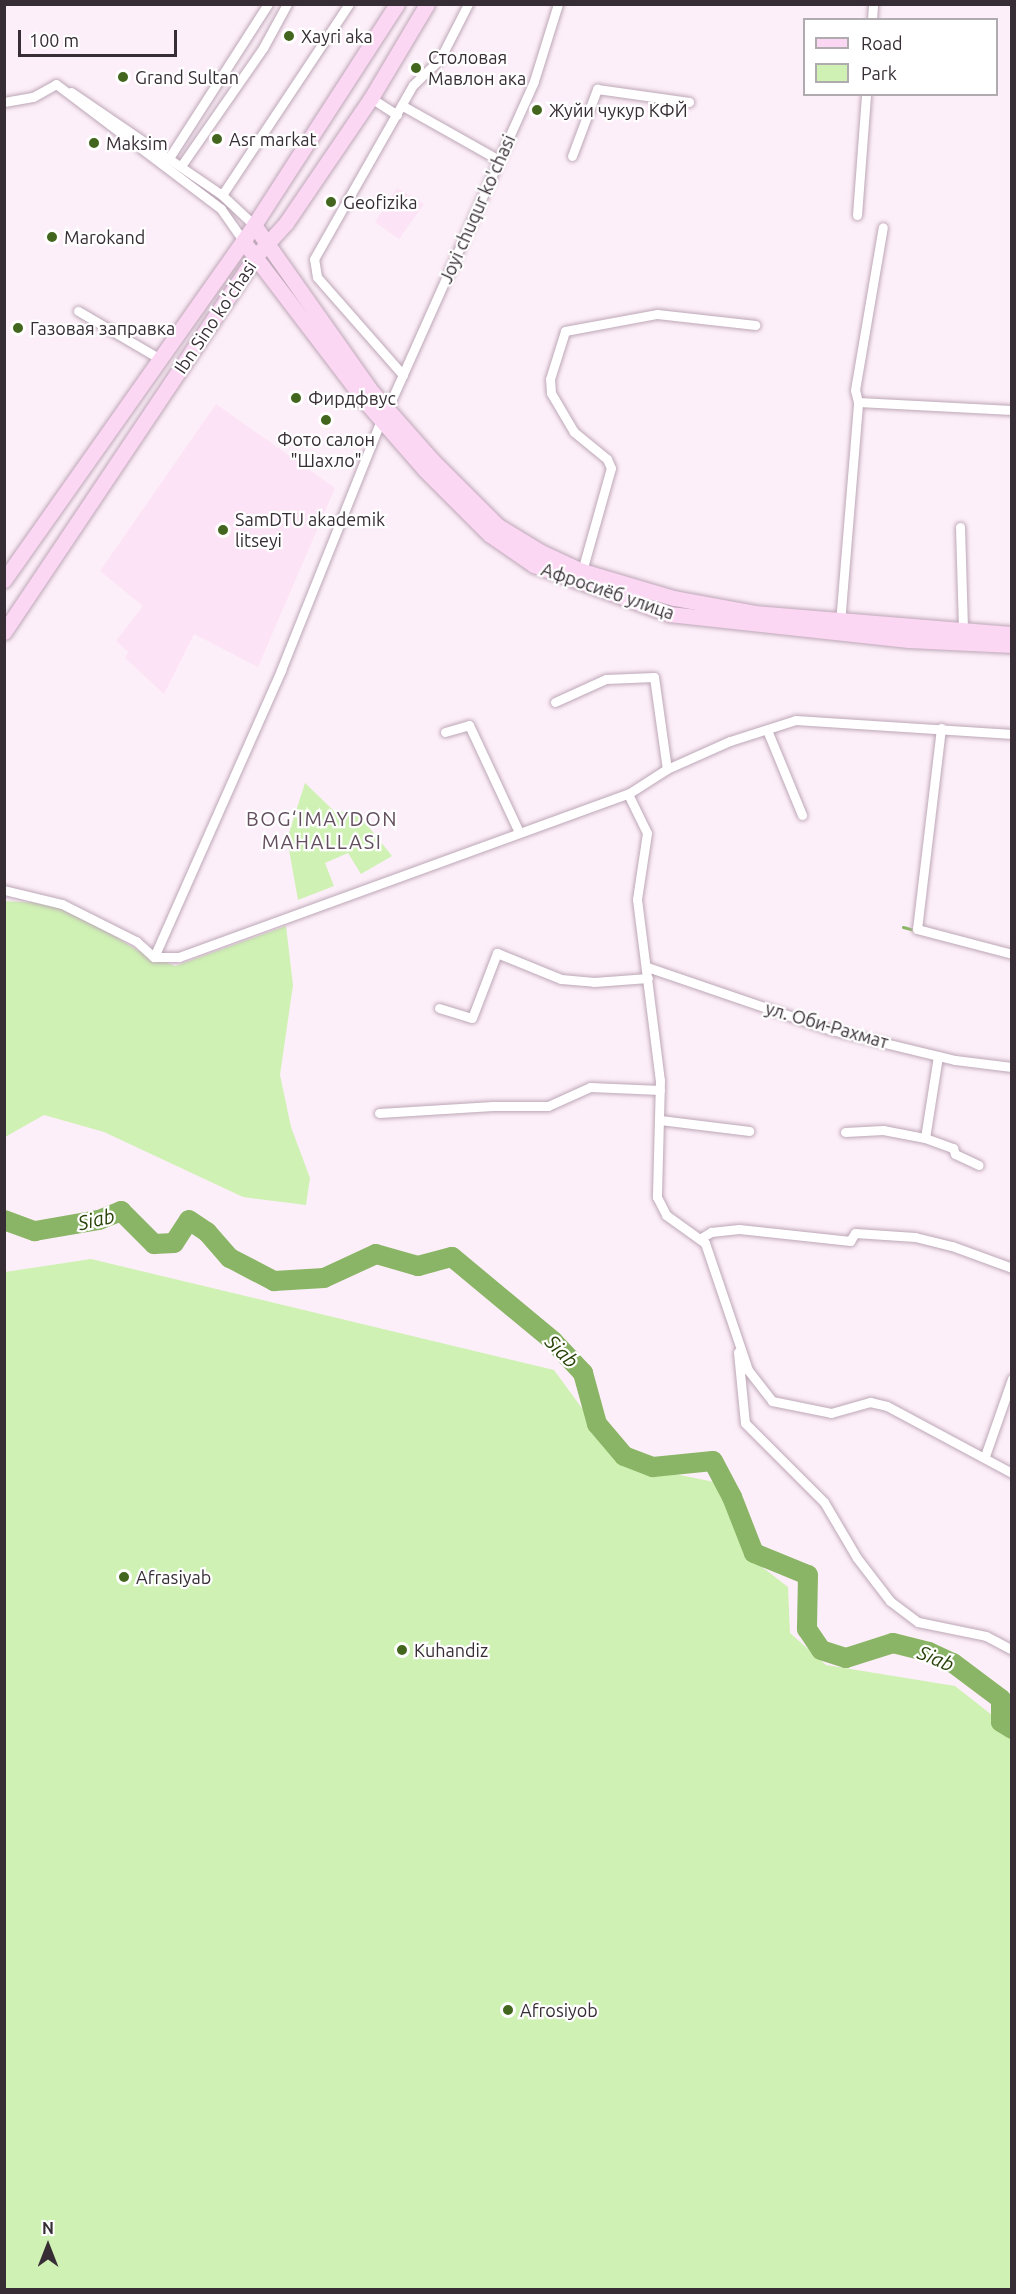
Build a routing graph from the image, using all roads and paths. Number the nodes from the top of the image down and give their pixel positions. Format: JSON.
{"nodes":[{"id":1,"x":268,"y":4,"type":"edge"},
{"id":2,"x":287,"y":4,"type":"edge"},
{"id":3,"x":349,"y":4,"type":"edge"},
{"id":4,"x":397,"y":4,"type":"edge"},
{"id":5,"x":427,"y":4,"type":"edge"},
{"id":6,"x":468,"y":4,"type":"edge"},
{"id":7,"x":558,"y":4,"type":"edge"},
{"id":8,"x":56,"y":84,"type":"junction"},
{"id":9,"x":866,"y":96,"type":"edge"},
{"id":10,"x":371,"y":98,"type":"junction"},
{"id":11,"x":4,"y":102,"type":"edge"},
{"id":12,"x":689,"y":102,"type":"dead end"},
{"id":13,"x":403,"y":106,"type":"junction"},
{"id":14,"x":397,"y":115,"type":"junction"},
{"id":15,"x":572,"y":156,"type":"dead end"},
{"id":16,"x":169,"y":158,"type":"junction"},
{"id":17,"x":499,"y":160,"type":"junction"},
{"id":18,"x":181,"y":166,"type":"junction"},
{"id":19,"x":222,"y":195,"type":"junction"},
{"id":20,"x":857,"y":215,"type":"dead end"},
{"id":21,"x":255,"y":225,"type":"junction"},
{"id":22,"x":884,"y":227,"type":"dead end"},
{"id":23,"x":243,"y":241,"type":"junction"},
{"id":24,"x":268,"y":246,"type":"junction"},
{"id":25,"x":255,"y":257,"type":"junction"},
{"id":26,"x":78,"y":311,"type":"dead end"},
{"id":27,"x":755,"y":325,"type":"dead end"},
{"id":28,"x":160,"y":358,"type":"junction"},
{"id":29,"x":403,"y":375,"type":"junction"},
{"id":30,"x":858,"y":402,"type":"junction"},
{"id":31,"x":1011,"y":410,"type":"edge"},
{"id":32,"x":384,"y":415,"type":"junction"},
{"id":33,"x":960,"y":527,"type":"dead end"},
{"id":34,"x":582,"y":571,"type":"junction"},
{"id":35,"x":4,"y":580,"type":"edge"},
{"id":36,"x":840,"y":623,"type":"junction"},
{"id":37,"x":963,"y":631,"type":"junction"},
{"id":38,"x":4,"y":632,"type":"edge"},
{"id":39,"x":1011,"y":634,"type":"edge"},
{"id":40,"x":1011,"y":645,"type":"edge"},
{"id":41,"x":555,"y":702,"type":"dead end"},
{"id":42,"x":941,"y":728,"type":"junction"},
{"id":43,"x":767,"y":730,"type":"junction"},
{"id":44,"x":445,"y":732,"type":"dead end"},
{"id":45,"x":1011,"y":734,"type":"edge"},
{"id":46,"x":667,"y":769,"type":"junction"},
{"id":47,"x":628,"y":794,"type":"junction"},
{"id":48,"x":802,"y":814,"type":"dead end"},
{"id":49,"x":519,"y":832,"type":"junction"},
{"id":50,"x":4,"y":890,"type":"edge"},
{"id":51,"x":1011,"y":954,"type":"edge"},
{"id":52,"x":154,"y":957,"type":"junction"},
{"id":53,"x":647,"y":967,"type":"junction"},
{"id":54,"x":648,"y":978,"type":"junction"},
{"id":55,"x":439,"y":1008,"type":"dead end"},
{"id":56,"x":938,"y":1056,"type":"junction"},
{"id":57,"x":1011,"y":1067,"type":"edge"},
{"id":58,"x":660,"y":1090,"type":"junction"},
{"id":59,"x":379,"y":1113,"type":"dead end"},
{"id":60,"x":660,"y":1120,"type":"junction"},
{"id":61,"x":749,"y":1131,"type":"dead end"},
{"id":62,"x":845,"y":1132,"type":"dead end"},
{"id":63,"x":925,"y":1138,"type":"junction"},
{"id":64,"x":979,"y":1165,"type":"dead end"},
{"id":65,"x":701,"y":1238,"type":"junction"},
{"id":66,"x":1011,"y":1268,"type":"edge"},
{"id":67,"x":738,"y":1345,"type":"junction"},
{"id":68,"x":1011,"y":1379,"type":"edge"},
{"id":69,"x":985,"y":1456,"type":"junction"},
{"id":70,"x":1011,"y":1473,"type":"edge"},
{"id":71,"x":1011,"y":1650,"type":"edge"}],
"edges":[{"from":1,"to":16,"type":"street"},
{"from":2,"to":18,"type":"street"},
{"from":3,"to":19,"type":"street"},
{"from":4,"to":21,"type":"main road","name":"Ibn Sino ko'chasi"},
{"from":5,"to":10,"type":"main road","name":"Ibn Sino ko'chasi"},
{"from":6,"to":13,"type":"street"},
{"from":7,"to":17,"type":"street","name":"Joyi chuqur ko'chasi"},
{"from":8,"to":11,"type":"street"},
{"from":8,"to":16,"type":"street"},
{"from":8,"to":23,"type":"street"},
{"from":9,"to":20,"type":"street"},
{"from":10,"to":14,"type":"street"},
{"from":10,"to":24,"type":"main road","name":"Ibn Sino ko'chasi"},
{"from":12,"to":15,"type":"street"},
{"from":13,"to":14,"type":"street"},
{"from":13,"to":17,"type":"street"},
{"from":14,"to":29,"type":"street"},
{"from":16,"to":18,"type":"street"},
{"from":17,"to":29,"type":"street","name":"Joyi chuqur ko'chasi"},
{"from":18,"to":19,"type":"street"},
{"from":19,"to":21,"type":"street"},
{"from":21,"to":23,"type":"main road","name":"Ibn Sino ko'chasi"},
{"from":21,"to":24,"type":"main road","name":"Афросиёб улица"},
{"from":22,"to":30,"type":"street"},
{"from":23,"to":25,"type":"main road","name":"Афросиёб улица"},
{"from":23,"to":28,"type":"main road","name":"Ibn Sino ko'chasi"},
{"from":24,"to":25,"type":"main road","name":"Ibn Sino ko'chasi"},
{"from":24,"to":32,"type":"main road","name":"Афросиёб улица"},
{"from":25,"to":32,"type":"main road","name":"Афросиёб улица"},
{"from":25,"to":38,"type":"main road","name":"Ibn Sino ko'chasi"},
{"from":26,"to":28,"type":"street"},
{"from":27,"to":34,"type":"street"},
{"from":28,"to":35,"type":"main road","name":"Ibn Sino ko'chasi"},
{"from":29,"to":32,"type":"street","name":"Joyi chuqur ko'chasi"},
{"from":30,"to":31,"type":"street"},
{"from":30,"to":36,"type":"street"},
{"from":32,"to":34,"type":"main road","name":"Афросиёб улица"},
{"from":32,"to":40,"type":"main road","name":"Афросиёб улица"},
{"from":32,"to":52,"type":"street","name":"Joyi chuqur ko'chasi"},
{"from":33,"to":37,"type":"street"},
{"from":34,"to":36,"type":"main road","name":"Афросиёб улица"},
{"from":36,"to":37,"type":"main road","name":"Афросиёб улица"},
{"from":37,"to":39,"type":"main road","name":"Афросиёб улица"},
{"from":41,"to":46,"type":"street"},
{"from":42,"to":43,"type":"street"},
{"from":42,"to":45,"type":"street"},
{"from":42,"to":51,"type":"street"},
{"from":43,"to":46,"type":"street"},
{"from":43,"to":48,"type":"street"},
{"from":44,"to":49,"type":"street"},
{"from":46,"to":47,"type":"street"},
{"from":47,"to":49,"type":"street"},
{"from":47,"to":53,"type":"street"},
{"from":49,"to":52,"type":"street"},
{"from":50,"to":52,"type":"street"},
{"from":53,"to":54,"type":"street"},
{"from":53,"to":56,"type":"street","name":"ул. Оби-Рахмат"},
{"from":54,"to":55,"type":"street"},
{"from":54,"to":58,"type":"street"},
{"from":56,"to":57,"type":"street","name":"ул. Оби-Рахмат"},
{"from":56,"to":63,"type":"street"},
{"from":58,"to":59,"type":"street"},
{"from":58,"to":60,"type":"street"},
{"from":60,"to":61,"type":"street"},
{"from":60,"to":65,"type":"street"},
{"from":62,"to":63,"type":"street"},
{"from":63,"to":64,"type":"street"},
{"from":65,"to":66,"type":"street"},
{"from":65,"to":67,"type":"street"},
{"from":67,"to":69,"type":"street"},
{"from":67,"to":71,"type":"street"},
{"from":68,"to":69,"type":"street"},
{"from":69,"to":70,"type":"street"}]}
